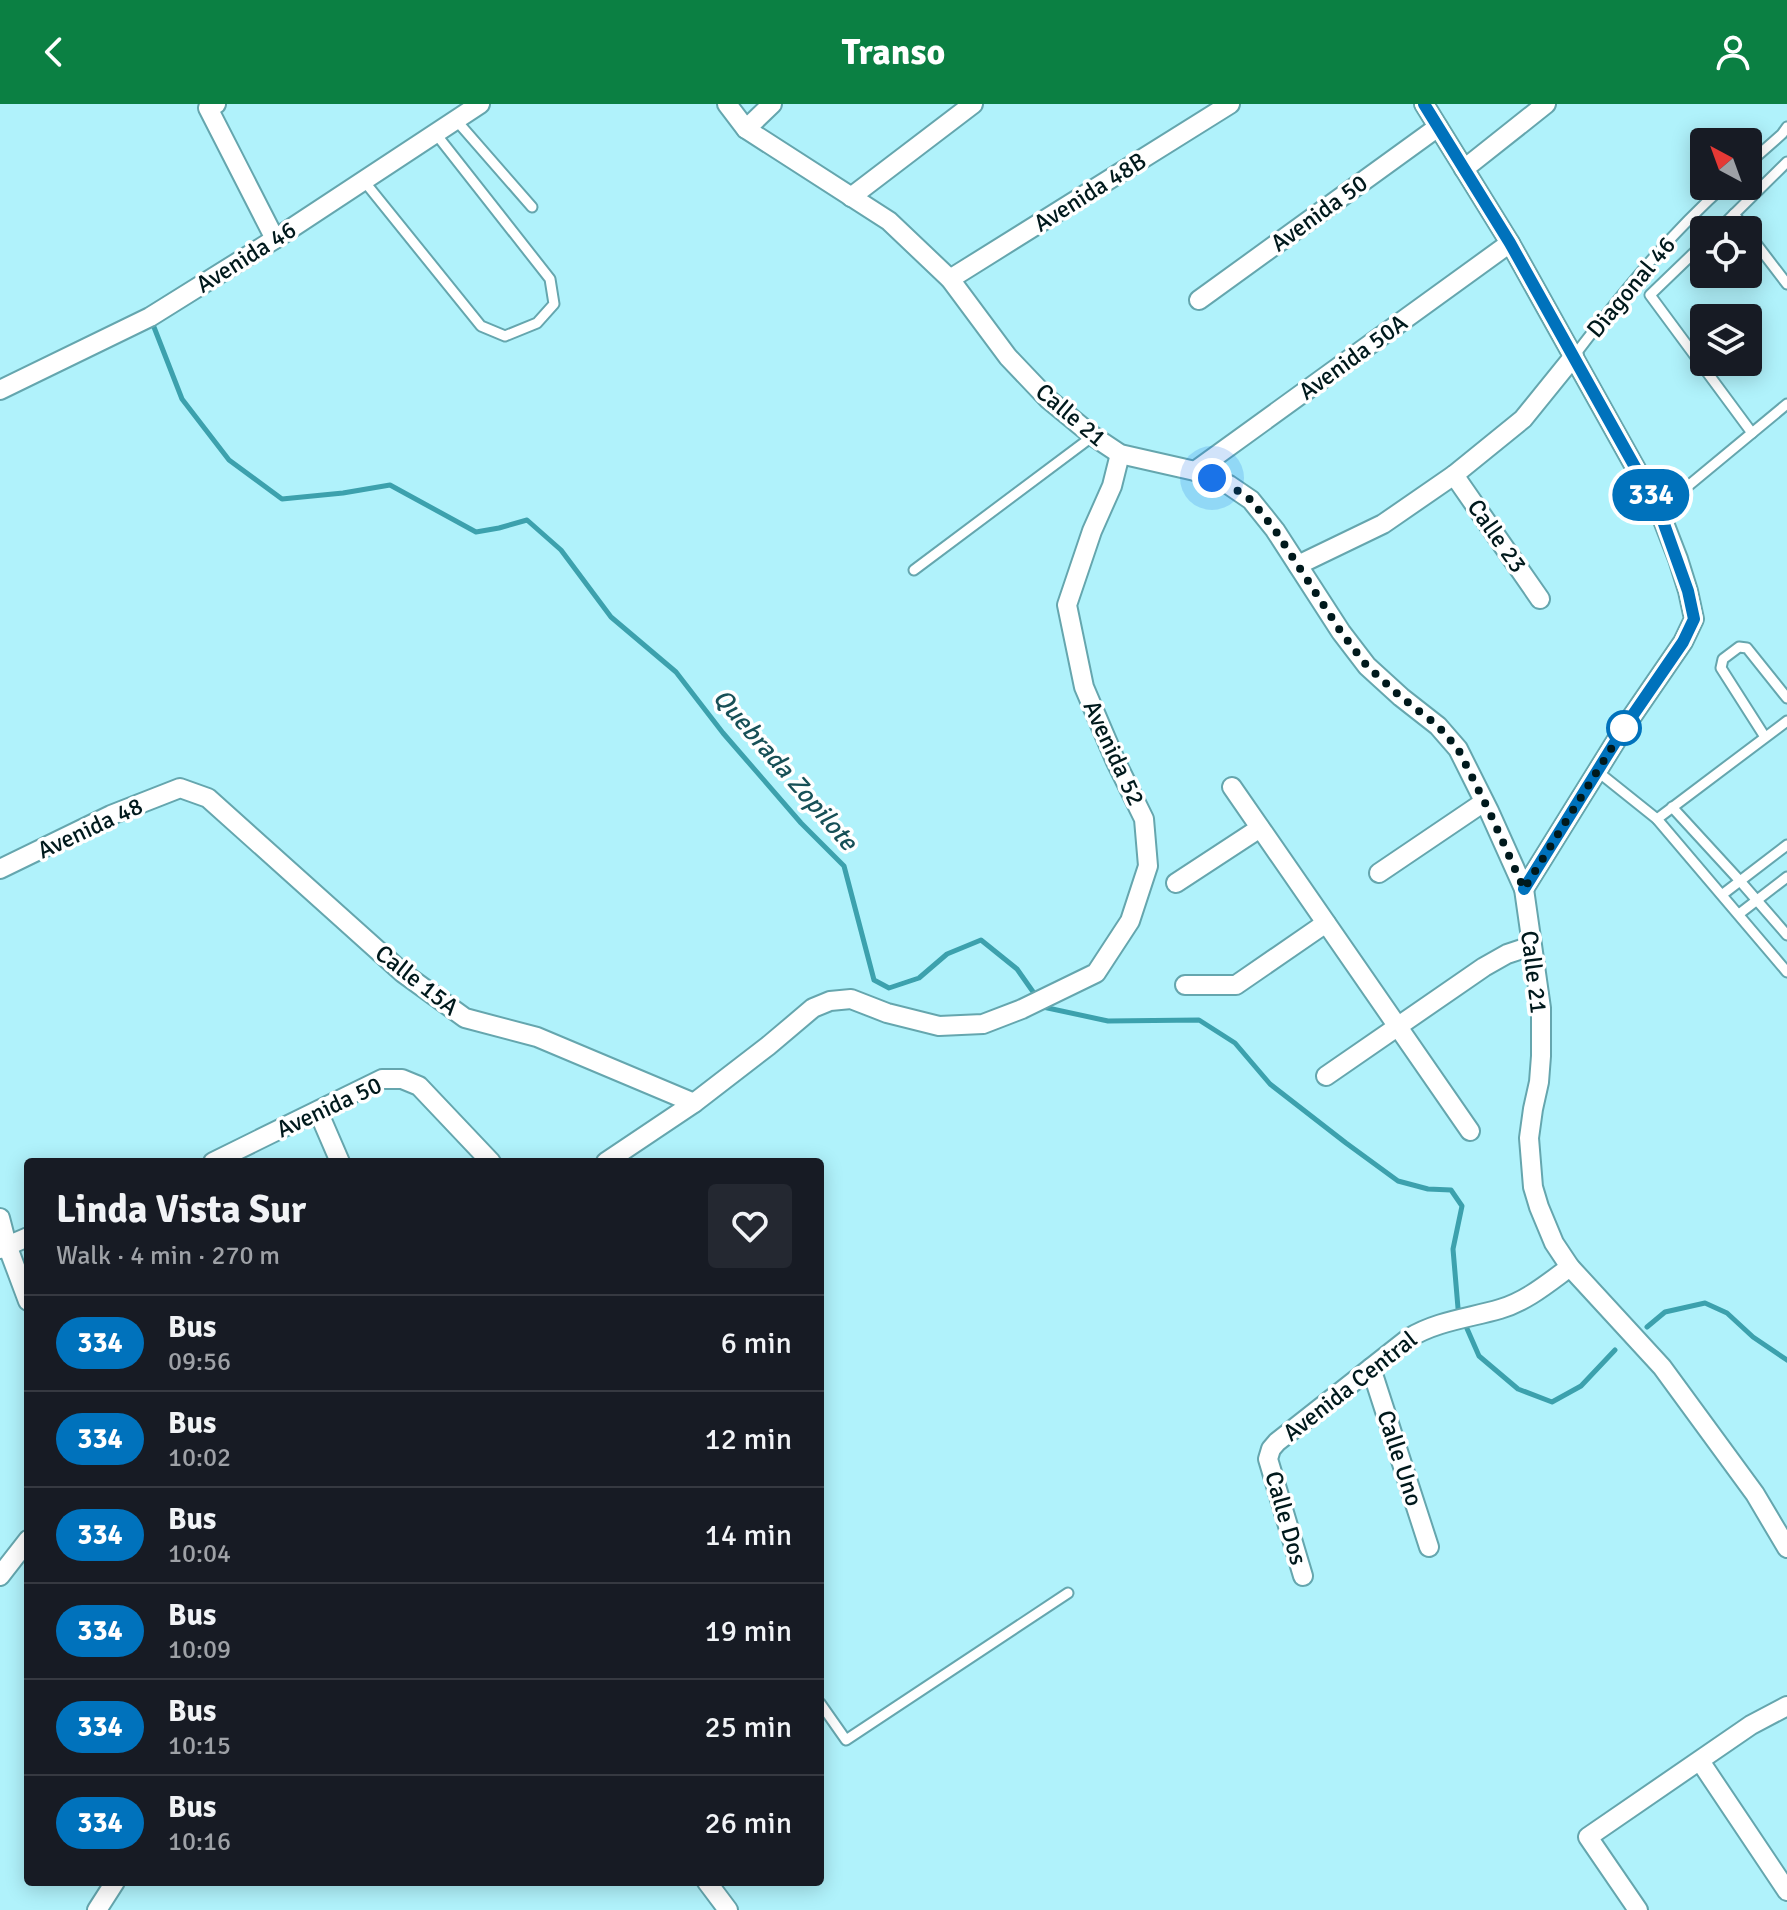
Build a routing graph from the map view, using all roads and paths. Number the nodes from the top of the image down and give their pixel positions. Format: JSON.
{"nodes":[{"id":1,"x":216,"y":104,"type":"edge"},
{"id":2,"x":480,"y":104,"type":"edge"},
{"id":3,"x":727,"y":104,"type":"edge"},
{"id":4,"x":772,"y":104,"type":"edge"},
{"id":5,"x":973,"y":104,"type":"edge"},
{"id":6,"x":1230,"y":104,"type":"edge"},
{"id":7,"x":1424,"y":104,"type":"edge"},
{"id":8,"x":1546,"y":104,"type":"edge"},
{"id":9,"x":456,"y":120,"type":"junction"},
{"id":10,"x":1438,"y":127,"type":"junction"},
{"id":11,"x":1787,"y":127,"type":"edge"},
{"id":12,"x":746,"y":129,"type":"junction"},
{"id":13,"x":436,"y":134,"type":"junction"},
{"id":14,"x":1762,"y":152,"type":"edge"},
{"id":15,"x":1787,"y":162,"type":"edge"},
{"id":16,"x":1464,"y":169,"type":"junction"},
{"id":17,"x":364,"y":181,"type":"junction"},
{"id":18,"x":851,"y":197,"type":"junction"},
{"id":19,"x":1708,"y":200,"type":"edge"},
{"id":20,"x":532,"y":207,"type":"dead end"},
{"id":21,"x":1734,"y":214,"type":"edge"},
{"id":22,"x":275,"y":239,"type":"junction"},
{"id":23,"x":1510,"y":243,"type":"junction"},
{"id":24,"x":1762,"y":251,"type":"edge"},
{"id":25,"x":1690,"y":256,"type":"edge"},
{"id":26,"x":950,"y":279,"type":"junction"},
{"id":27,"x":1787,"y":284,"type":"edge"},
{"id":28,"x":1199,"y":300,"type":"dead end"},
{"id":29,"x":1574,"y":356,"type":"junction"},
{"id":30,"x":0,"y":390,"type":"edge"},
{"id":31,"x":1787,"y":404,"type":"edge"},
{"id":32,"x":1752,"y":433,"type":"junction"},
{"id":33,"x":1093,"y":436,"type":"junction"},
{"id":34,"x":1120,"y":454,"type":"junction"},
{"id":35,"x":1195,"y":471,"type":"junction"},
{"id":36,"x":1454,"y":475,"type":"junction"},
{"id":37,"x":1659,"y":510,"type":"junction"},
{"id":38,"x":1298,"y":565,"type":"junction"},
{"id":39,"x":914,"y":570,"type":"dead end"},
{"id":40,"x":1540,"y":599,"type":"dead end"},
{"id":41,"x":1787,"y":698,"type":"edge"},
{"id":42,"x":1787,"y":721,"type":"edge"},
{"id":43,"x":1765,"y":737,"type":"junction"},
{"id":44,"x":1597,"y":771,"type":"junction"},
{"id":45,"x":1232,"y":787,"type":"dead end"},
{"id":46,"x":180,"y":788,"type":"joint"},
{"id":47,"x":1484,"y":802,"type":"junction"},
{"id":48,"x":1672,"y":807,"type":"junction"},
{"id":49,"x":1657,"y":819,"type":"junction"},
{"id":50,"x":1260,"y":828,"type":"junction"},
{"id":51,"x":1787,"y":845,"type":"edge"},
{"id":52,"x":0,"y":869,"type":"edge"},
{"id":53,"x":1379,"y":873,"type":"dead end"},
{"id":54,"x":1787,"y":877,"type":"edge"},
{"id":55,"x":1740,"y":881,"type":"junction"},
{"id":56,"x":1176,"y":883,"type":"dead end"},
{"id":57,"x":1524,"y":889,"type":"junction"},
{"id":58,"x":1723,"y":894,"type":"junction"},
{"id":59,"x":1757,"y":900,"type":"junction"},
{"id":60,"x":1739,"y":914,"type":"junction"},
{"id":61,"x":1326,"y":923,"type":"junction"},
{"id":62,"x":1787,"y":935,"type":"edge"},
{"id":63,"x":1531,"y":946,"type":"junction"},
{"id":64,"x":1787,"y":972,"type":"edge"},
{"id":65,"x":1185,"y":985,"type":"dead end"},
{"id":66,"x":1397,"y":1026,"type":"junction"},
{"id":67,"x":1326,"y":1076,"type":"dead end"},
{"id":68,"x":694,"y":1103,"type":"junction"},
{"id":69,"x":318,"y":1111,"type":"junction"},
{"id":70,"x":1470,"y":1131,"type":"dead end"},
{"id":71,"x":222,"y":1158,"type":"edge"},
{"id":72,"x":338,"y":1158,"type":"edge"},
{"id":73,"x":487,"y":1158,"type":"edge"},
{"id":74,"x":612,"y":1158,"type":"edge"},
{"id":75,"x":0,"y":1218,"type":"edge"},
{"id":76,"x":24,"y":1239,"type":"edge"},
{"id":77,"x":4,"y":1247,"type":"edge"},
{"id":78,"x":1570,"y":1267,"type":"junction"},
{"id":79,"x":24,"y":1292,"type":"edge"},
{"id":80,"x":1371,"y":1368,"type":"junction"},
{"id":81,"x":1268,"y":1459,"type":"joint"},
{"id":82,"x":24,"y":1545,"type":"edge"},
{"id":83,"x":1429,"y":1547,"type":"dead end"},
{"id":84,"x":1787,"y":1548,"type":"edge"},
{"id":85,"x":0,"y":1576,"type":"edge"},
{"id":86,"x":1303,"y":1576,"type":"dead end"},
{"id":87,"x":1068,"y":1593,"type":"dead end"},
{"id":88,"x":1787,"y":1706,"type":"edge"},
{"id":89,"x":824,"y":1709,"type":"edge"},
{"id":90,"x":1700,"y":1761,"type":"junction"},
{"id":91,"x":112,"y":1886,"type":"edge"},
{"id":92,"x":710,"y":1886,"type":"edge"},
{"id":93,"x":1787,"y":1891,"type":"edge"},
{"id":94,"x":97,"y":1910,"type":"edge"},
{"id":95,"x":728,"y":1910,"type":"edge"},
{"id":96,"x":1638,"y":1910,"type":"edge"}],
"edges":[{"from":1,"to":22,"type":"street"},
{"from":2,"to":9,"type":"street","name":"Avenida 46"},
{"from":3,"to":12,"type":"street","name":"Calle 21"},
{"from":4,"to":12,"type":"street"},
{"from":5,"to":18,"type":"street"},
{"from":6,"to":26,"type":"street","name":"Avenida 48B"},
{"from":7,"to":10,"type":"street"},
{"from":8,"to":16,"type":"street"},
{"from":9,"to":13,"type":"street","name":"Avenida 46"},
{"from":9,"to":20,"type":"lane"},
{"from":10,"to":16,"type":"street"},
{"from":10,"to":28,"type":"street","name":"Avenida 50"},
{"from":11,"to":14,"type":"lane"},
{"from":12,"to":18,"type":"street","name":"Calle 21"},
{"from":13,"to":17,"type":"street","name":"Avenida 46"},
{"from":13,"to":17,"type":"lane"},
{"from":15,"to":21,"type":"lane"},
{"from":16,"to":23,"type":"street"},
{"from":17,"to":22,"type":"street","name":"Avenida 46"},
{"from":18,"to":26,"type":"street","name":"Calle 21"},
{"from":19,"to":29,"type":"lane","name":"Diagonal 46"},
{"from":22,"to":30,"type":"street","name":"Avenida 46"},
{"from":23,"to":29,"type":"street"},
{"from":23,"to":35,"type":"street","name":"Avenida 50A"},
{"from":24,"to":27,"type":"lane"},
{"from":25,"to":32,"type":"lane"},
{"from":26,"to":33,"type":"street","name":"Calle 21"},
{"from":29,"to":36,"type":"street"},
{"from":29,"to":37,"type":"street"},
{"from":31,"to":32,"type":"lane"},
{"from":32,"to":37,"type":"lane"},
{"from":33,"to":34,"type":"street","name":"Calle 21"},
{"from":33,"to":39,"type":"lane"},
{"from":34,"to":35,"type":"street","name":"Calle 21"},
{"from":34,"to":68,"type":"street","name":"Avenida 52"},
{"from":35,"to":38,"type":"street","name":"Calle 21"},
{"from":36,"to":38,"type":"street"},
{"from":36,"to":40,"type":"street","name":"Calle 23"},
{"from":37,"to":44,"type":"street"},
{"from":38,"to":47,"type":"street","name":"Calle 21"},
{"from":41,"to":43,"type":"lane"},
{"from":42,"to":43,"type":"lane"},
{"from":43,"to":48,"type":"lane"},
{"from":44,"to":49,"type":"lane"},
{"from":44,"to":57,"type":"street"},
{"from":45,"to":50,"type":"street"},
{"from":46,"to":52,"type":"street","name":"Avenida 48"},
{"from":46,"to":68,"type":"street","name":"Calle 15A"},
{"from":47,"to":53,"type":"street"},
{"from":47,"to":57,"type":"street","name":"Calle 21"},
{"from":48,"to":49,"type":"lane"},
{"from":48,"to":55,"type":"lane"},
{"from":49,"to":58,"type":"lane"},
{"from":50,"to":56,"type":"street"},
{"from":50,"to":61,"type":"street"},
{"from":51,"to":55,"type":"lane"},
{"from":54,"to":59,"type":"lane"},
{"from":55,"to":58,"type":"lane"},
{"from":55,"to":59,"type":"lane"},
{"from":57,"to":63,"type":"street","name":"Calle 21"},
{"from":58,"to":60,"type":"lane"},
{"from":59,"to":60,"type":"lane"},
{"from":59,"to":62,"type":"lane"},
{"from":60,"to":64,"type":"lane"},
{"from":61,"to":65,"type":"street"},
{"from":61,"to":66,"type":"street"},
{"from":63,"to":66,"type":"street"},
{"from":63,"to":78,"type":"street","name":"Calle 21"},
{"from":66,"to":67,"type":"street"},
{"from":66,"to":70,"type":"street"},
{"from":68,"to":74,"type":"street","name":"Avenida 52"},
{"from":69,"to":71,"type":"street","name":"Avenida 50"},
{"from":69,"to":72,"type":"street"},
{"from":69,"to":73,"type":"street","name":"Avenida 50"},
{"from":75,"to":77,"type":"street"},
{"from":76,"to":77,"type":"street"},
{"from":77,"to":79,"type":"street"},
{"from":78,"to":80,"type":"street","name":"Avenida Central"},
{"from":78,"to":84,"type":"street","name":"Calle 21"},
{"from":80,"to":81,"type":"street","name":"Avenida Central"},
{"from":80,"to":83,"type":"street","name":"Calle Uno"},
{"from":81,"to":86,"type":"street","name":"Calle Dos"},
{"from":82,"to":85,"type":"street"},
{"from":87,"to":89,"type":"lane"},
{"from":88,"to":90,"type":"street"},
{"from":90,"to":93,"type":"street"},
{"from":90,"to":96,"type":"street"},
{"from":91,"to":94,"type":"street"},
{"from":92,"to":95,"type":"street"}]}
